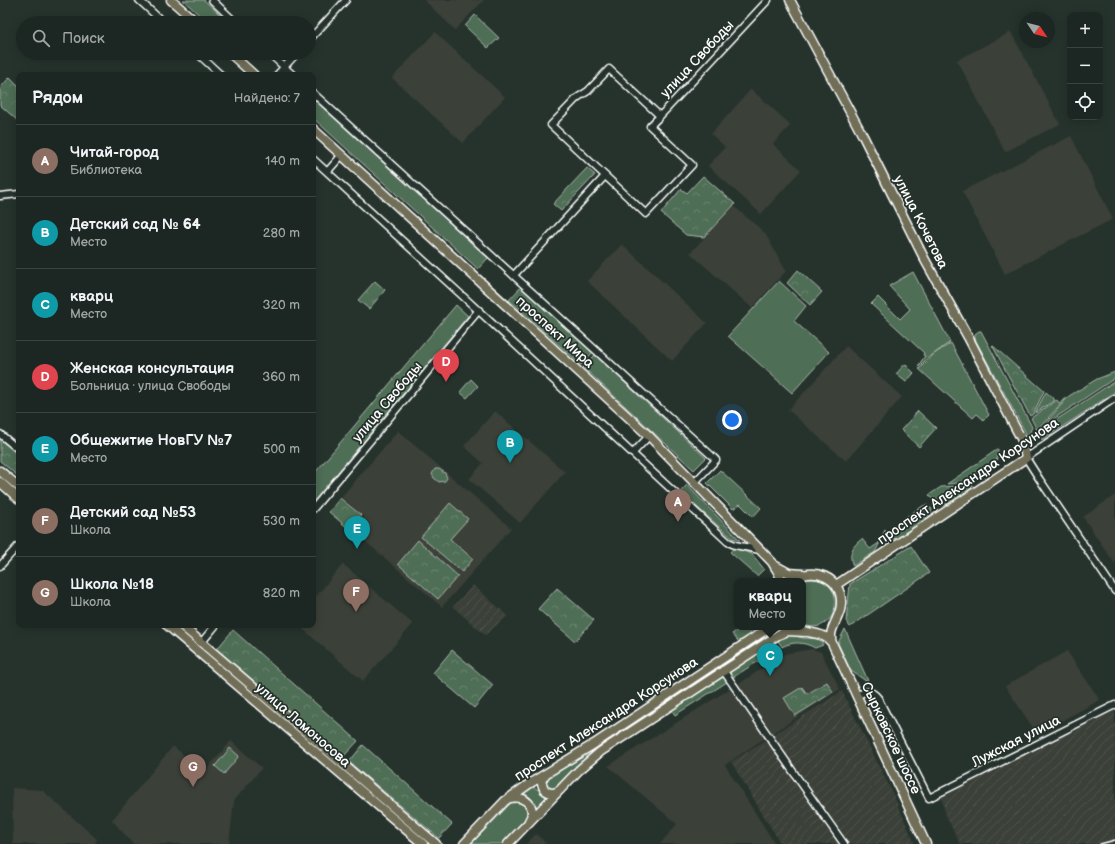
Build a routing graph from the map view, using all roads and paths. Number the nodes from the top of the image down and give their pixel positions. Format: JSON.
{"nodes":[{"id":1,"x":139,"y":0,"type":"edge"},
{"id":2,"x":171,"y":0,"type":"edge"},
{"id":3,"x":212,"y":0,"type":"edge"},
{"id":4,"x":346,"y":0,"type":"edge"},
{"id":5,"x":768,"y":0,"type":"edge"},
{"id":6,"x":790,"y":0,"type":"edge"},
{"id":7,"x":156,"y":16,"type":"edge"},
{"id":8,"x":189,"y":16,"type":"edge"},
{"id":9,"x":229,"y":16,"type":"edge"},
{"id":10,"x":316,"y":32,"type":"edge"},
{"id":11,"x":205,"y":60,"type":"edge"},
{"id":12,"x":238,"y":60,"type":"edge"},
{"id":13,"x":276,"y":60,"type":"edge"},
{"id":14,"x":290,"y":60,"type":"edge"},
{"id":15,"x":284,"y":67,"type":"junction"},
{"id":16,"x":218,"y":72,"type":"edge"},
{"id":17,"x":251,"y":72,"type":"edge"},
{"id":18,"x":280,"y":72,"type":"edge"},
{"id":19,"x":290,"y":72,"type":"edge"},
{"id":20,"x":316,"y":96,"type":"edge"},
{"id":21,"x":660,"y":116,"type":"junction"},
{"id":22,"x":316,"y":132,"type":"edge"},
{"id":23,"x":342,"y":155,"type":"junction"},
{"id":24,"x":316,"y":162,"type":"edge"},
{"id":25,"x":327,"y":172,"type":"junction"},
{"id":26,"x":605,"y":176,"type":"junction"},
{"id":27,"x":16,"y":194,"type":"edge"},
{"id":28,"x":0,"y":196,"type":"edge"},
{"id":29,"x":514,"y":275,"type":"junction"},
{"id":30,"x":479,"y":310,"type":"junction"},
{"id":31,"x":1115,"y":398,"type":"edge"},
{"id":32,"x":0,"y":434,"type":"edge"},
{"id":33,"x":649,"y":436,"type":"junction"},
{"id":34,"x":16,"y":447,"type":"edge"},
{"id":35,"x":633,"y":453,"type":"junction"},
{"id":36,"x":1026,"y":458,"type":"junction"},
{"id":37,"x":0,"y":471,"type":"edge"},
{"id":38,"x":0,"y":482,"type":"edge"},
{"id":39,"x":695,"y":482,"type":"junction"},
{"id":40,"x":16,"y":484,"type":"edge"},
{"id":41,"x":16,"y":496,"type":"edge"},
{"id":42,"x":316,"y":504,"type":"edge"},
{"id":43,"x":16,"y":548,"type":"edge"},
{"id":44,"x":760,"y":550,"type":"junction"},
{"id":45,"x":772,"y":562,"type":"junction"},
{"id":46,"x":0,"y":566,"type":"edge"},
{"id":47,"x":808,"y":574,"type":"junction"},
{"id":48,"x":781,"y":578,"type":"edge"},
{"id":49,"x":796,"y":578,"type":"edge"},
{"id":50,"x":836,"y":585,"type":"junction"},
{"id":51,"x":1115,"y":591,"type":"edge"},
{"id":52,"x":839,"y":615,"type":"junction"},
{"id":53,"x":171,"y":628,"type":"edge"},
{"id":54,"x":184,"y":628,"type":"edge"},
{"id":55,"x":214,"y":628,"type":"edge"},
{"id":56,"x":765,"y":630,"type":"edge"},
{"id":57,"x":802,"y":630,"type":"edge"},
{"id":58,"x":808,"y":632,"type":"junction"},
{"id":59,"x":201,"y":643,"type":"junction"},
{"id":60,"x":832,"y":643,"type":"junction"},
{"id":61,"x":723,"y":670,"type":"junction"},
{"id":62,"x":255,"y":689,"type":"junction"},
{"id":63,"x":250,"y":696,"type":"junction"},
{"id":64,"x":856,"y":696,"type":"junction"},
{"id":65,"x":1115,"y":705,"type":"edge"},
{"id":66,"x":545,"y":774,"type":"junction"},
{"id":67,"x":563,"y":787,"type":"junction"},
{"id":68,"x":508,"y":799,"type":"junction"},
{"id":69,"x":528,"y":823,"type":"junction"},
{"id":70,"x":423,"y":844,"type":"edge"},
{"id":71,"x":436,"y":844,"type":"edge"},
{"id":72,"x":464,"y":844,"type":"edge"},
{"id":73,"x":508,"y":844,"type":"edge"},
{"id":74,"x":844,"y":844,"type":"edge"},
{"id":75,"x":926,"y":844,"type":"edge"}],
"edges":[{"from":1,"to":7,"type":"street"},
{"from":2,"to":8,"type":"main road"},
{"from":3,"to":9,"type":"street"},
{"from":4,"to":10,"type":"street"},
{"from":5,"to":21,"type":"street","name":"улица Свободы"},
{"from":6,"to":36,"type":"main road","name":"улица Кочетова"},
{"from":11,"to":16,"type":"street"},
{"from":12,"to":17,"type":"main road"},
{"from":13,"to":15,"type":"street"},
{"from":14,"to":15,"type":"street"},
{"from":15,"to":18,"type":"street"},
{"from":15,"to":19,"type":"street"},
{"from":20,"to":29,"type":"street"},
{"from":21,"to":26,"type":"street","name":"улица Свободы"},
{"from":21,"to":26,"type":"street","name":"улица Свободы"},
{"from":22,"to":23,"type":"main road","name":"проспект Мира"},
{"from":23,"to":25,"type":"street"},
{"from":23,"to":33,"type":"main road","name":"проспект Мира"},
{"from":24,"to":25,"type":"street"},
{"from":25,"to":30,"type":"street"},
{"from":26,"to":29,"type":"street"},
{"from":27,"to":28,"type":"street"},
{"from":29,"to":39,"type":"street"},
{"from":30,"to":35,"type":"street"},
{"from":30,"to":42,"type":"street","name":"улица Свободы"},
{"from":31,"to":36,"type":"street","name":"проспект Александра Корсунова"},
{"from":32,"to":34,"type":"street"},
{"from":33,"to":35,"type":"street"},
{"from":33,"to":39,"type":"main road","name":"проспект Мира"},
{"from":35,"to":44,"type":"street"},
{"from":36,"to":50,"type":"main road","name":"проспект Александра Корсунова"},
{"from":36,"to":51,"type":"street"},
{"from":37,"to":40,"type":"main road"},
{"from":38,"to":41,"type":"main road"},
{"from":39,"to":44,"type":"main road","name":"проспект Мира"},
{"from":43,"to":46,"type":"street"},
{"from":44,"to":45,"type":"main road","name":"проспект Мира"},
{"from":45,"to":47,"type":"main road","name":"проспект Мира"},
{"from":45,"to":48,"type":"main road","name":"проспект Мира"},
{"from":47,"to":49,"type":"main road"},
{"from":47,"to":50,"type":"main road","name":"проспект Мира"},
{"from":50,"to":52,"type":"main road"},
{"from":52,"to":58,"type":"main road"},
{"from":52,"to":60,"type":"main road"},
{"from":53,"to":63,"type":"main road","name":"улица Ломоносова"},
{"from":54,"to":59,"type":"main road","name":"улица Ломоносова"},
{"from":55,"to":59,"type":"street"},
{"from":56,"to":66,"type":"main road","name":"проспект Александра Корсунова"},
{"from":57,"to":58,"type":"main road"},
{"from":58,"to":60,"type":"main road"},
{"from":58,"to":61,"type":"main road","name":"проспект Александра Корсунова"},
{"from":59,"to":62,"type":"main road","name":"улица Ломоносова"},
{"from":60,"to":64,"type":"main road","name":"Сырковское шоссе"},
{"from":61,"to":67,"type":"main road","name":"проспект Александра Корсунова"},
{"from":61,"to":74,"type":"street"},
{"from":62,"to":63,"type":"main road"},
{"from":62,"to":71,"type":"main road","name":"улица Ломоносова"},
{"from":63,"to":70,"type":"main road","name":"улица Ломоносова"},
{"from":64,"to":65,"type":"street","name":"Лужская улица"},
{"from":64,"to":75,"type":"main road","name":"Сырковское шоссе"},
{"from":66,"to":67,"type":"main road"},
{"from":66,"to":68,"type":"main road","name":"проспект Александра Корсунова"},
{"from":67,"to":69,"type":"main road","name":"проспект Александра Корсунова"},
{"from":68,"to":69,"type":"main road"},
{"from":68,"to":72,"type":"main road","name":"проспект Александра Корсунова"},
{"from":69,"to":73,"type":"main road","name":"проспект Александра Корсунова"}]}
